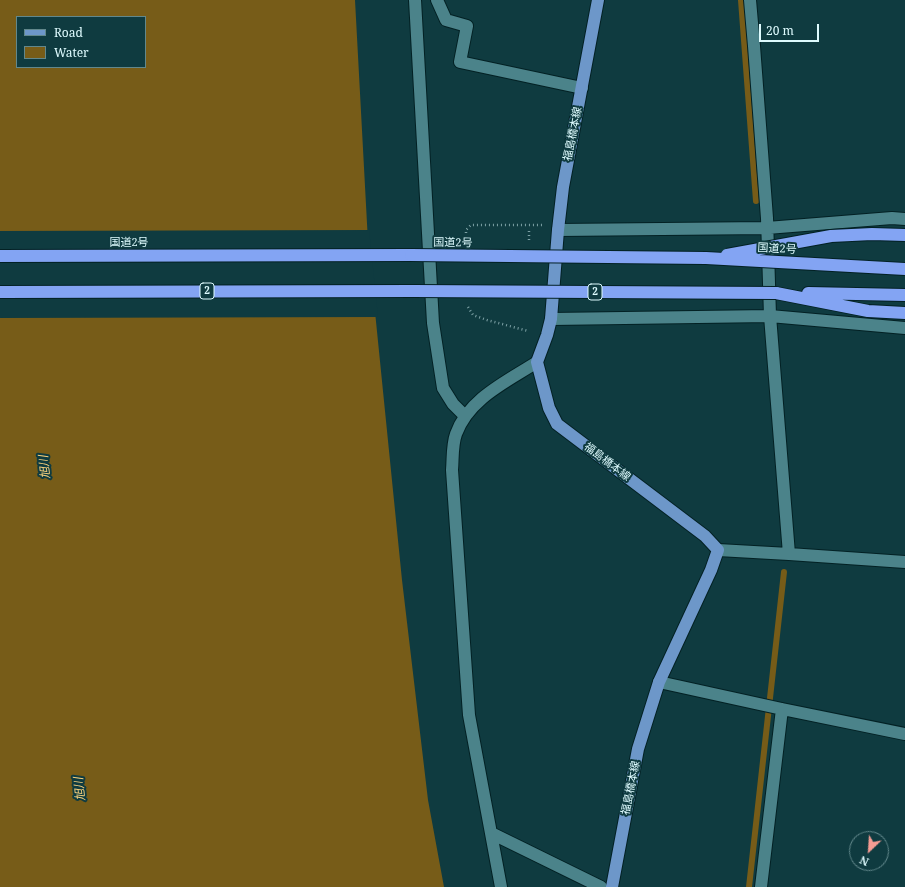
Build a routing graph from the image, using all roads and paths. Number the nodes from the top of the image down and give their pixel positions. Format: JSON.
{"nodes":[{"id":1,"x":415,"y":0,"type":"edge"},
{"id":2,"x":437,"y":0,"type":"edge"},
{"id":3,"x":598,"y":0,"type":"edge"},
{"id":4,"x":750,"y":0,"type":"edge"},
{"id":5,"x":582,"y":88,"type":"junction"},
{"id":6,"x":905,"y":219,"type":"edge"},
{"id":7,"x":542,"y":225,"type":"dead end"},
{"id":8,"x":768,"y":228,"type":"junction"},
{"id":9,"x":558,"y":230,"type":"junction"},
{"id":10,"x":905,"y":235,"type":"edge"},
{"id":11,"x":466,"y":244,"type":"dead end"},
{"id":12,"x":0,"y":256,"type":"edge"},
{"id":13,"x":706,"y":258,"type":"junction"},
{"id":14,"x":905,"y":268,"type":"edge"},
{"id":15,"x":0,"y":292,"type":"edge"},
{"id":16,"x":776,"y":293,"type":"junction"},
{"id":17,"x":905,"y":295,"type":"edge"},
{"id":18,"x":467,"y":305,"type":"dead end"},
{"id":19,"x":905,"y":313,"type":"edge"},
{"id":20,"x":770,"y":316,"type":"junction"},
{"id":21,"x":551,"y":319,"type":"junction"},
{"id":22,"x":905,"y":328,"type":"edge"},
{"id":23,"x":528,"y":331,"type":"dead end"},
{"id":24,"x":537,"y":362,"type":"junction"},
{"id":25,"x":465,"y":416,"type":"junction"},
{"id":26,"x":718,"y":550,"type":"junction"},
{"id":27,"x":788,"y":554,"type":"junction"},
{"id":28,"x":905,"y":562,"type":"edge"},
{"id":29,"x":660,"y":682,"type":"junction"},
{"id":30,"x":774,"y":707,"type":"junction"},
{"id":31,"x":905,"y":734,"type":"edge"},
{"id":32,"x":491,"y":832,"type":"junction"},
{"id":33,"x":501,"y":887,"type":"edge"},
{"id":34,"x":601,"y":887,"type":"edge"},
{"id":35,"x":612,"y":887,"type":"edge"},
{"id":36,"x":760,"y":887,"type":"edge"}],
"edges":[{"from":1,"to":25,"type":"street"},
{"from":2,"to":5,"type":"street"},
{"from":3,"to":5,"type":"main road","name":"福島橋本線"},
{"from":4,"to":8,"type":"street"},
{"from":5,"to":9,"type":"main road","name":"福島橋本線"},
{"from":6,"to":8,"type":"street"},
{"from":7,"to":11,"type":"path"},
{"from":8,"to":9,"type":"street"},
{"from":8,"to":20,"type":"street"},
{"from":9,"to":21,"type":"main road","name":"福島橋本線"},
{"from":10,"to":13,"type":"highway","bridge":true},
{"from":12,"to":13,"type":"highway","name":"国道2号","bridge":true},
{"from":13,"to":14,"type":"highway","name":"国道2号","bridge":true},
{"from":15,"to":16,"type":"highway","number":"2","bridge":true},
{"from":16,"to":17,"type":"highway","number":"2"},
{"from":16,"to":19,"type":"highway"},
{"from":18,"to":23,"type":"path"},
{"from":20,"to":21,"type":"street"},
{"from":20,"to":22,"type":"street"},
{"from":20,"to":27,"type":"street"},
{"from":21,"to":24,"type":"main road","name":"福島橋本線"},
{"from":24,"to":25,"type":"street"},
{"from":24,"to":26,"type":"main road","name":"福島橋本線"},
{"from":25,"to":32,"type":"street"},
{"from":26,"to":27,"type":"street"},
{"from":26,"to":29,"type":"main road","name":"福島橋本線"},
{"from":27,"to":28,"type":"street"},
{"from":29,"to":30,"type":"street"},
{"from":29,"to":35,"type":"main road","name":"福島橋本線"},
{"from":30,"to":31,"type":"street"},
{"from":30,"to":36,"type":"street"},
{"from":32,"to":33,"type":"street"},
{"from":32,"to":34,"type":"street"}]}
